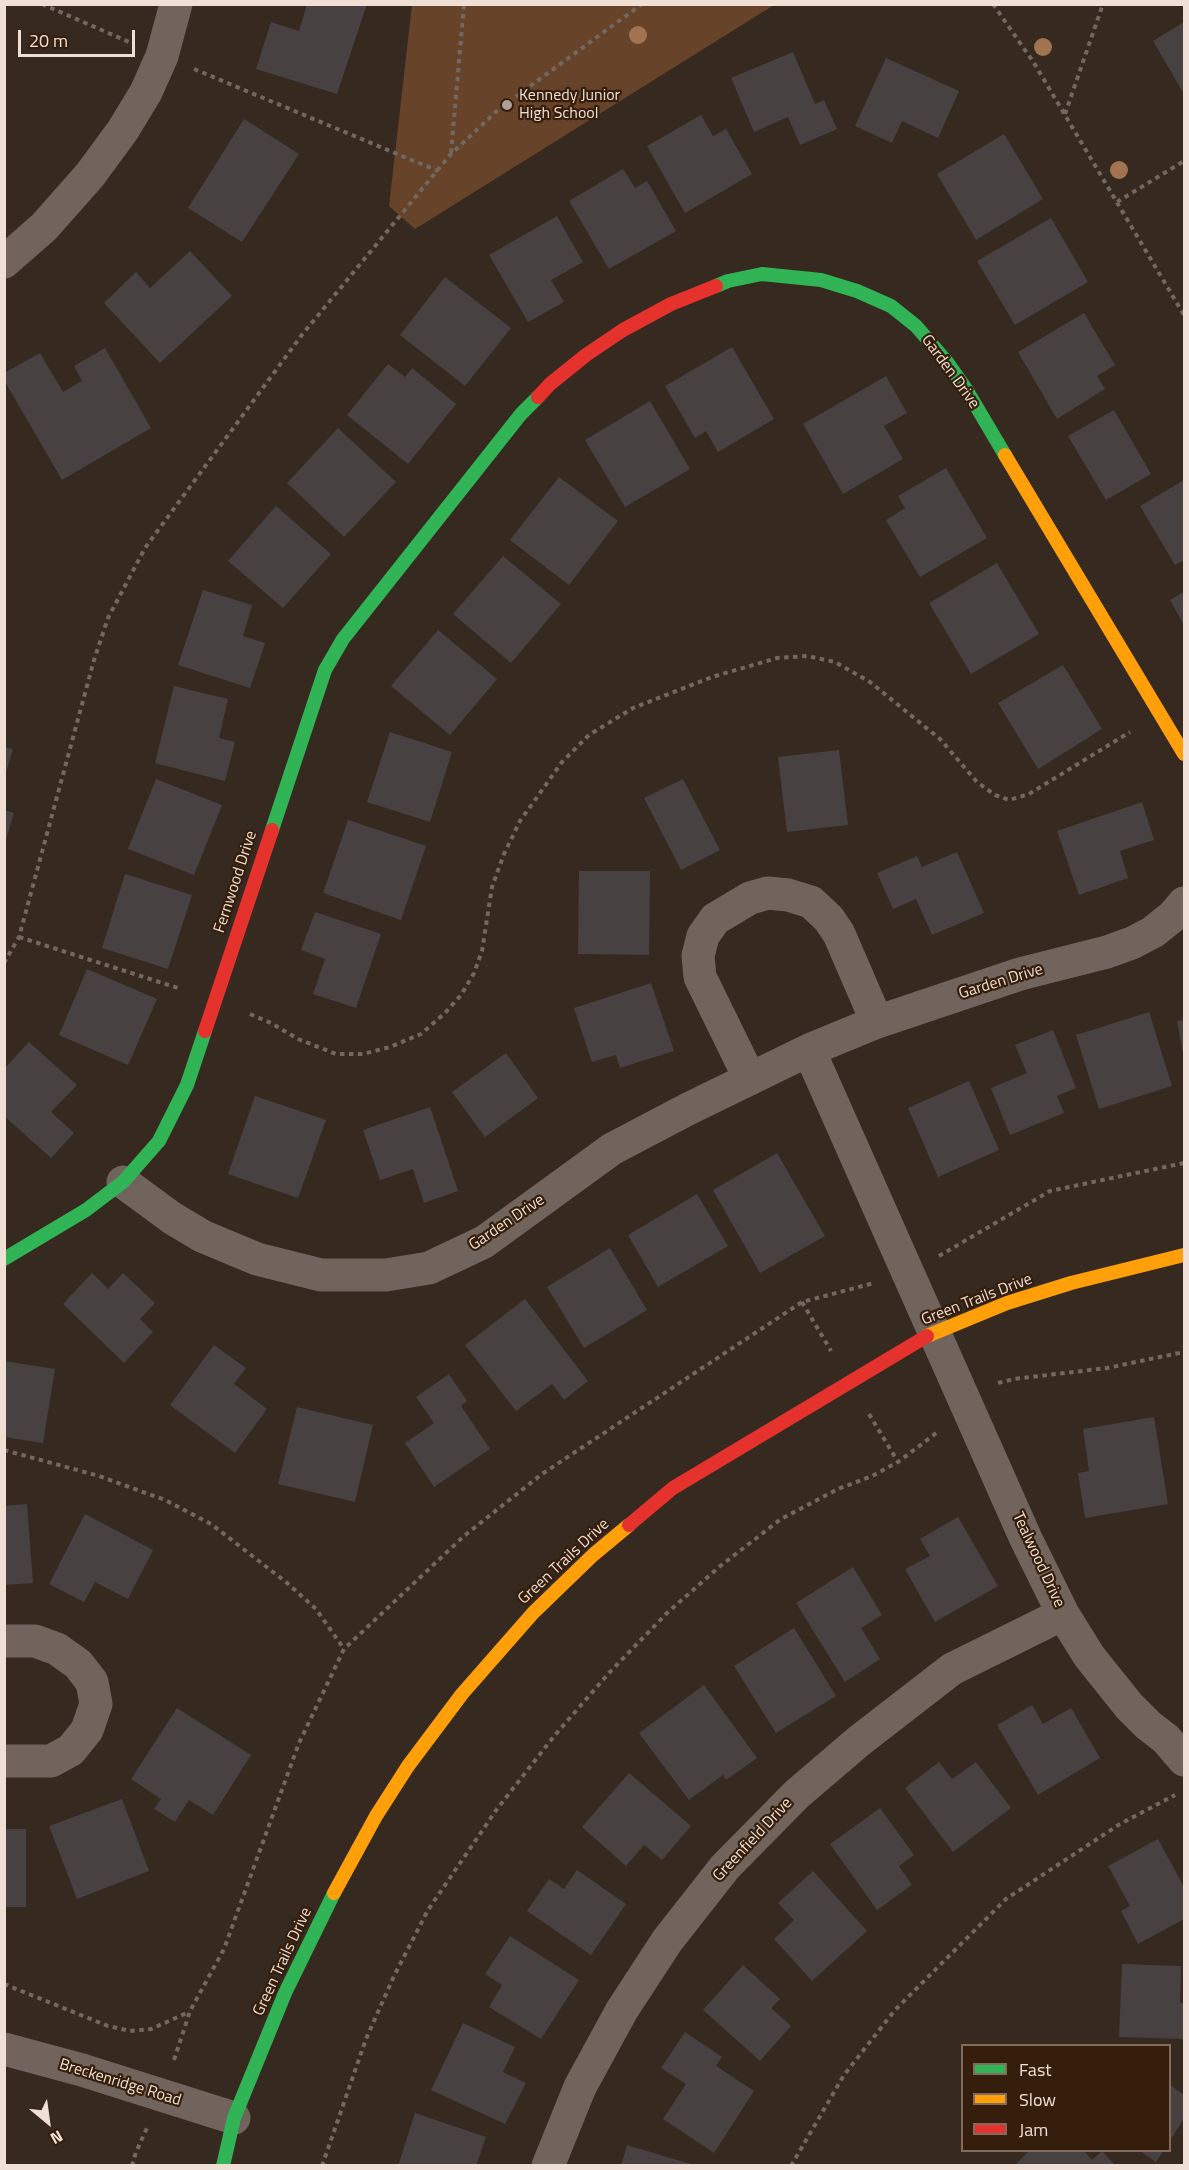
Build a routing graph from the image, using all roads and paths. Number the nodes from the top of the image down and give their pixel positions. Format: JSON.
{"nodes":[{"id":1,"x":42,"y":4,"type":"edge"},
{"id":2,"x":176,"y":4,"type":"edge"},
{"id":3,"x":464,"y":4,"type":"edge"},
{"id":4,"x":642,"y":4,"type":"edge"},
{"id":5,"x":993,"y":4,"type":"edge"},
{"id":6,"x":1103,"y":4,"type":"edge"},
{"id":7,"x":162,"y":56,"type":"junction"},
{"id":8,"x":1064,"y":115,"type":"junction"},
{"id":9,"x":450,"y":155,"type":"junction"},
{"id":10,"x":1185,"y":161,"type":"edge"},
{"id":11,"x":438,"y":171,"type":"junction"},
{"id":12,"x":1117,"y":202,"type":"junction"},
{"id":13,"x":4,"y":262,"type":"edge"},
{"id":14,"x":1185,"y":315,"type":"edge"},
{"id":15,"x":468,"y":480,"type":"joint"},
{"id":16,"x":1166,"y":724,"type":"junction"},
{"id":17,"x":1185,"y":754,"type":"edge"},
{"id":18,"x":1185,"y":903,"type":"edge"},
{"id":19,"x":19,"y":937,"type":"junction"},
{"id":20,"x":4,"y":963,"type":"edge"},
{"id":21,"x":215,"y":1000,"type":"junction"},
{"id":22,"x":877,"y":1022,"type":"junction"},
{"id":23,"x":809,"y":1050,"type":"junction"},
{"id":24,"x":750,"y":1079,"type":"junction"},
{"id":25,"x":123,"y":1182,"type":"junction"},
{"id":26,"x":1185,"y":1255,"type":"edge"},
{"id":27,"x":4,"y":1259,"type":"edge"},
{"id":28,"x":934,"y":1332,"type":"junction"},
{"id":29,"x":1185,"y":1352,"type":"edge"},
{"id":30,"x":968,"y":1407,"type":"junction"},
{"id":31,"x":4,"y":1450,"type":"edge"},
{"id":32,"x":1063,"y":1614,"type":"junction"},
{"id":33,"x":4,"y":1641,"type":"edge"},
{"id":34,"x":344,"y":1649,"type":"dead end"},
{"id":35,"x":1185,"y":1760,"type":"edge"},
{"id":36,"x":4,"y":1761,"type":"edge"},
{"id":37,"x":1185,"y":1792,"type":"edge"},
{"id":38,"x":4,"y":1984,"type":"edge"},
{"id":39,"x":189,"y":2011,"type":"dead end"},
{"id":40,"x":4,"y":2049,"type":"edge"},
{"id":41,"x":234,"y":2118,"type":"junction"},
{"id":42,"x":223,"y":2166,"type":"edge"},
{"id":43,"x":322,"y":2166,"type":"edge"},
{"id":44,"x":548,"y":2166,"type":"edge"},
{"id":45,"x":791,"y":2166,"type":"edge"}],
"edges":[{"from":1,"to":7,"type":"path"},
{"from":2,"to":7,"type":"street"},
{"from":3,"to":9,"type":"path"},
{"from":4,"to":9,"type":"path"},
{"from":5,"to":8,"type":"path"},
{"from":6,"to":8,"type":"path"},
{"from":7,"to":11,"type":"path"},
{"from":7,"to":13,"type":"street"},
{"from":8,"to":12,"type":"path"},
{"from":9,"to":11,"type":"path"},
{"from":10,"to":12,"type":"path"},
{"from":11,"to":19,"type":"path"},
{"from":12,"to":14,"type":"path"},
{"from":15,"to":16,"type":"street","name":"Garden Drive"},
{"from":15,"to":21,"type":"street","name":"Fernwood Drive"},
{"from":16,"to":17,"type":"street","name":"Garden Drive"},
{"from":16,"to":21,"type":"path"},
{"from":18,"to":22,"type":"street","name":"Garden Drive"},
{"from":19,"to":20,"type":"path"},
{"from":19,"to":21,"type":"path"},
{"from":21,"to":25,"type":"street","name":"Fernwood Drive"},
{"from":22,"to":23,"type":"street","name":"Garden Drive"},
{"from":22,"to":24,"type":"street"},
{"from":23,"to":24,"type":"street","name":"Garden Drive"},
{"from":23,"to":28,"type":"street"},
{"from":24,"to":25,"type":"street","name":"Garden Drive"},
{"from":25,"to":27,"type":"street","name":"Fernwood Drive"},
{"from":26,"to":28,"type":"street","name":"Green Trails Drive"},
{"from":28,"to":30,"type":"street","name":"Tealwood Drive"},
{"from":28,"to":41,"type":"street","name":"Green Trails Drive"},
{"from":29,"to":30,"type":"path"},
{"from":30,"to":32,"type":"street","name":"Tealwood Drive"},
{"from":30,"to":43,"type":"path"},
{"from":31,"to":34,"type":"path"},
{"from":32,"to":35,"type":"street","name":"Tealwood Drive"},
{"from":32,"to":44,"type":"street","name":"Greenfield Drive"},
{"from":33,"to":36,"type":"street"},
{"from":37,"to":45,"type":"path"},
{"from":38,"to":39,"type":"path"},
{"from":40,"to":41,"type":"street","name":"Breckenridge Road"},
{"from":41,"to":42,"type":"street","name":"Green Trails Drive"}]}
